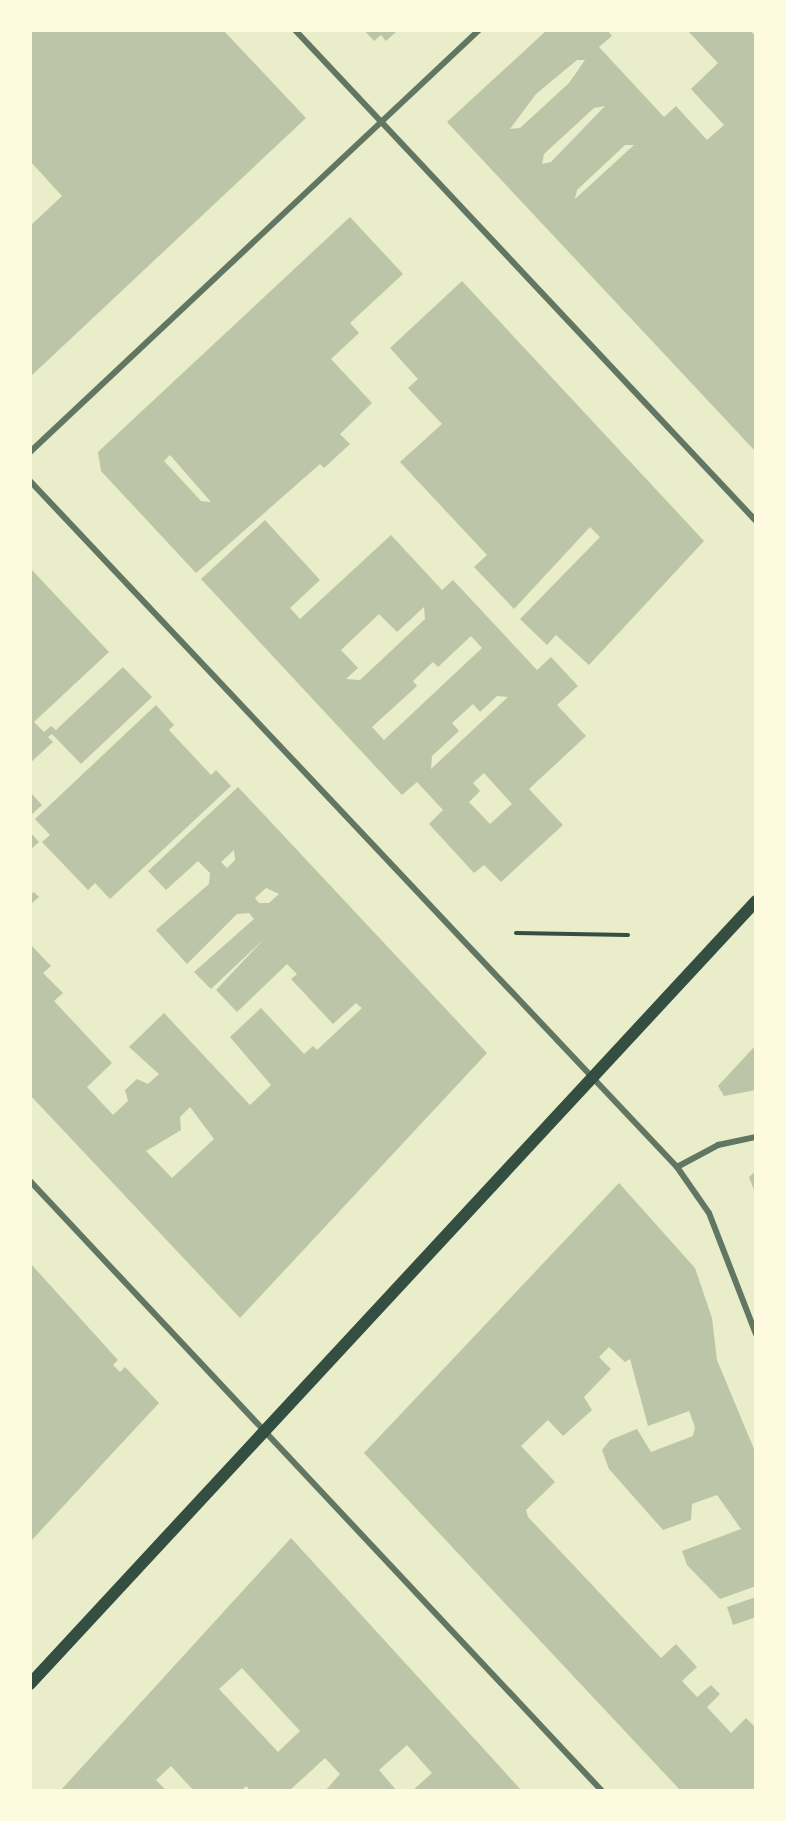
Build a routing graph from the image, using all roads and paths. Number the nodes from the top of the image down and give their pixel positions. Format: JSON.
{"nodes":[{"id":1,"x":295,"y":30,"type":"edge"},
{"id":2,"x":479,"y":30,"type":"edge"},
{"id":3,"x":381,"y":122,"type":"junction"},
{"id":4,"x":30,"y":452,"type":"edge"},
{"id":5,"x":30,"y":481,"type":"edge"},
{"id":6,"x":756,"y":521,"type":"edge"},
{"id":7,"x":756,"y":901,"type":"edge"},
{"id":8,"x":516,"y":933,"type":"dead end"},
{"id":9,"x":628,"y":935,"type":"dead end"},
{"id":10,"x":592,"y":1080,"type":"junction"},
{"id":11,"x":756,"y":1137,"type":"edge"},
{"id":12,"x":677,"y":1167,"type":"junction"},
{"id":13,"x":30,"y":1181,"type":"edge"},
{"id":14,"x":756,"y":1334,"type":"edge"},
{"id":15,"x":265,"y":1431,"type":"junction"},
{"id":16,"x":30,"y":1684,"type":"edge"},
{"id":17,"x":602,"y":1791,"type":"edge"}],
"edges":[{"from":1,"to":3,"type":"street"},
{"from":2,"to":3,"type":"street"},
{"from":3,"to":4,"type":"street"},
{"from":3,"to":6,"type":"street"},
{"from":5,"to":10,"type":"street"},
{"from":7,"to":10,"type":"main road"},
{"from":8,"to":9,"type":"path"},
{"from":10,"to":12,"type":"street"},
{"from":10,"to":15,"type":"main road"},
{"from":11,"to":12,"type":"street"},
{"from":12,"to":14,"type":"street"},
{"from":13,"to":15,"type":"street"},
{"from":15,"to":16,"type":"main road"},
{"from":15,"to":17,"type":"street"}]}
